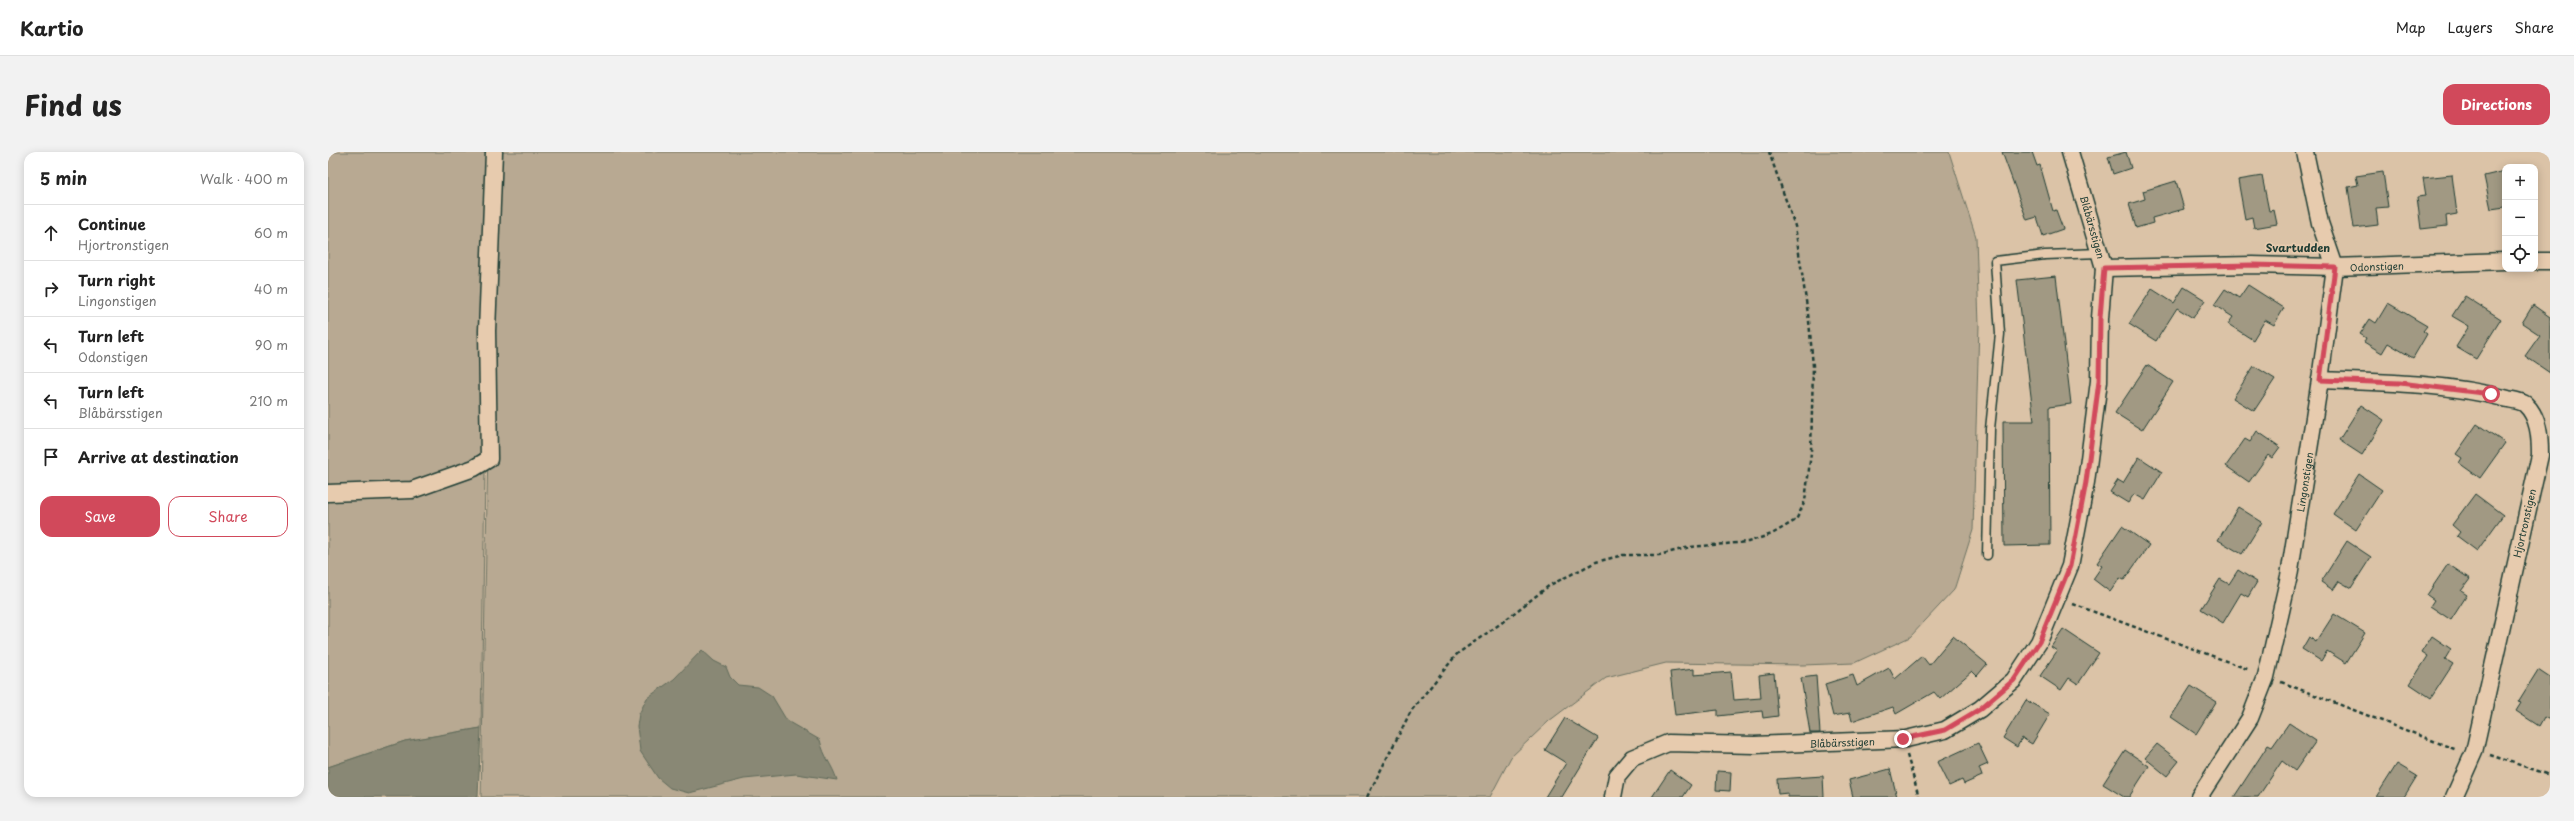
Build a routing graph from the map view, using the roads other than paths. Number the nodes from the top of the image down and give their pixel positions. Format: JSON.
{"nodes":[{"id":1,"x":494,"y":152,"type":"edge"},
{"id":2,"x":2070,"y":152,"type":"edge"},
{"id":3,"x":2305,"y":152,"type":"edge"},
{"id":4,"x":2102,"y":261,"type":"junction"},
{"id":5,"x":2502,"y":261,"type":"edge"},
{"id":6,"x":2538,"y":261,"type":"edge"},
{"id":7,"x":2550,"y":261,"type":"edge"},
{"id":8,"x":2335,"y":267,"type":"junction"},
{"id":9,"x":2320,"y":380,"type":"junction"},
{"id":10,"x":328,"y":493,"type":"edge"},
{"id":11,"x":1987,"y":555,"type":"dead end"},
{"id":12,"x":1613,"y":797,"type":"edge"},
{"id":13,"x":2199,"y":797,"type":"edge"},
{"id":14,"x":2454,"y":797,"type":"edge"}],
"edges":[{"from":1,"to":10,"type":"street"},
{"from":2,"to":4,"type":"street","name":"Blåbärsstigen"},
{"from":3,"to":8,"type":"street","name":"Lingonstigen"},
{"from":4,"to":8,"type":"street","name":"Odonstigen"},
{"from":4,"to":11,"type":"lane"},
{"from":4,"to":12,"type":"street","name":"Blåbärsstigen"},
{"from":5,"to":8,"type":"street","name":"Odonstigen"},
{"from":6,"to":7,"type":"street"},
{"from":8,"to":9,"type":"street","name":"Lingonstigen"},
{"from":9,"to":13,"type":"street","name":"Lingonstigen"},
{"from":9,"to":14,"type":"street","name":"Hjortronstigen"}]}
